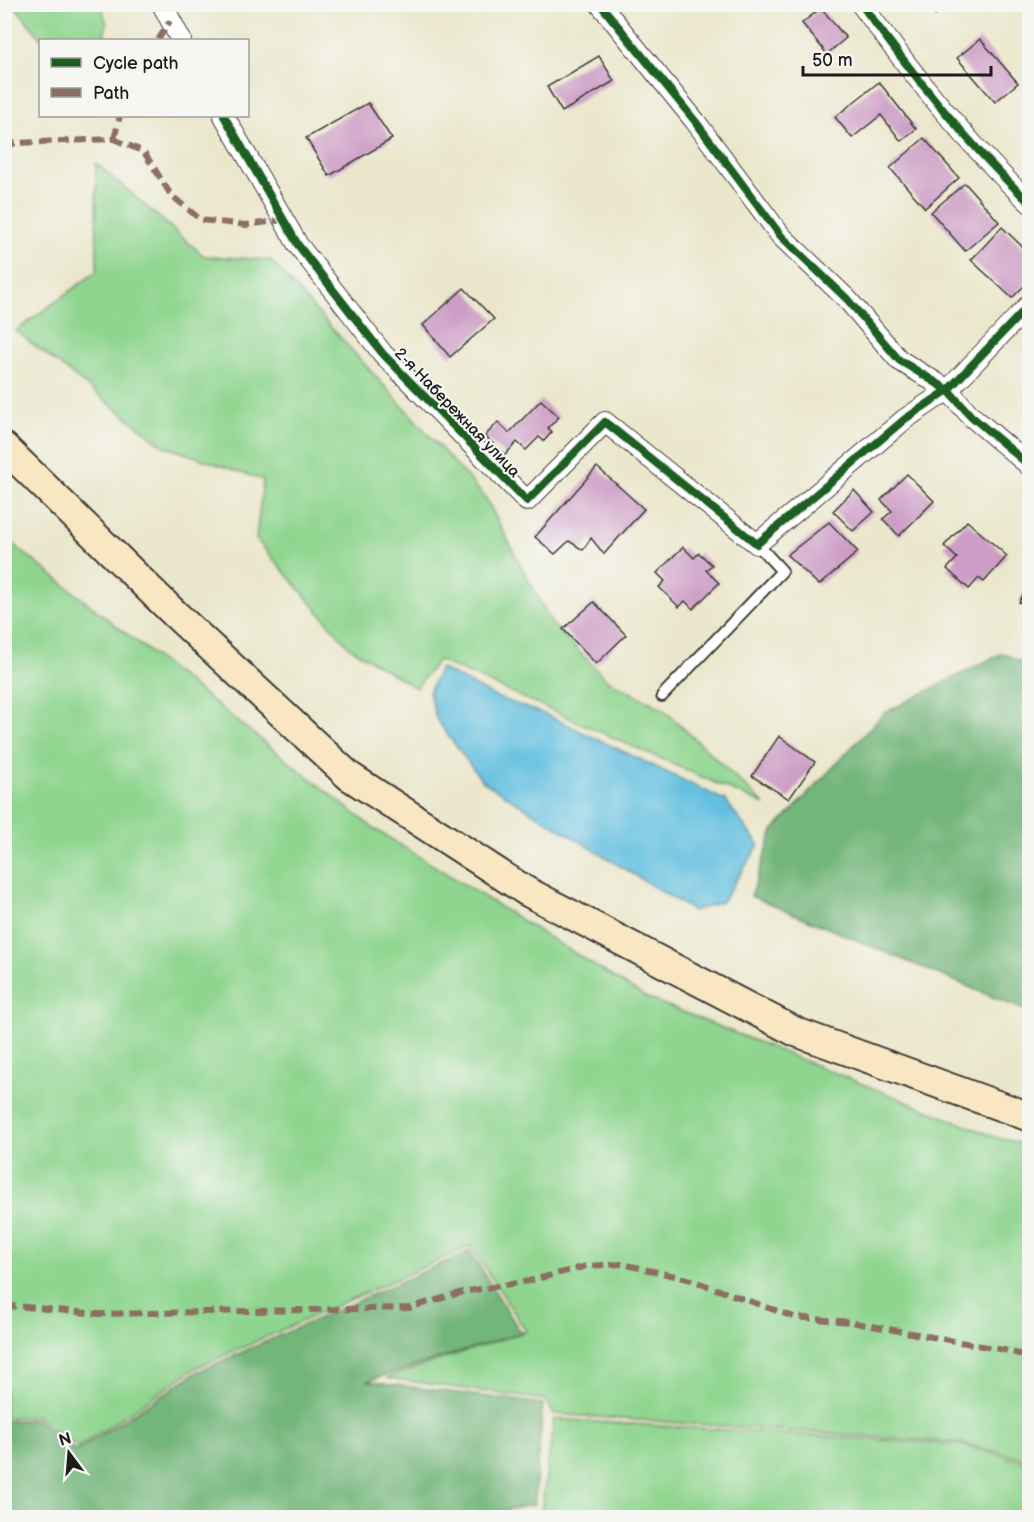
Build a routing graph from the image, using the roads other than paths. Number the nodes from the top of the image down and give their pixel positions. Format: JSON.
{"nodes":[{"id":1,"x":162,"y":4,"type":"edge"},
{"id":2,"x":600,"y":4,"type":"edge"},
{"id":3,"x":861,"y":4,"type":"edge"},
{"id":4,"x":180,"y":39,"type":"edge"},
{"id":5,"x":225,"y":117,"type":"edge"},
{"id":6,"x":1029,"y":203,"type":"edge"},
{"id":7,"x":1029,"y":304,"type":"edge"},
{"id":8,"x":948,"y":390,"type":"junction"},
{"id":9,"x":4,"y":447,"type":"edge"},
{"id":10,"x":1029,"y":466,"type":"edge"},
{"id":11,"x":757,"y":544,"type":"junction"},
{"id":12,"x":662,"y":696,"type":"dead end"},
{"id":13,"x":1029,"y":1117,"type":"edge"}],
"edges":[{"from":1,"to":4,"type":"street"},
{"from":2,"to":8,"type":"street"},
{"from":3,"to":6,"type":"street"},
{"from":5,"to":11,"type":"street","name":"2-я Набережная улица"},
{"from":7,"to":8,"type":"street"},
{"from":8,"to":10,"type":"street"},
{"from":8,"to":11,"type":"street"},
{"from":9,"to":13,"type":"main road"},
{"from":11,"to":12,"type":"lane"}]}
